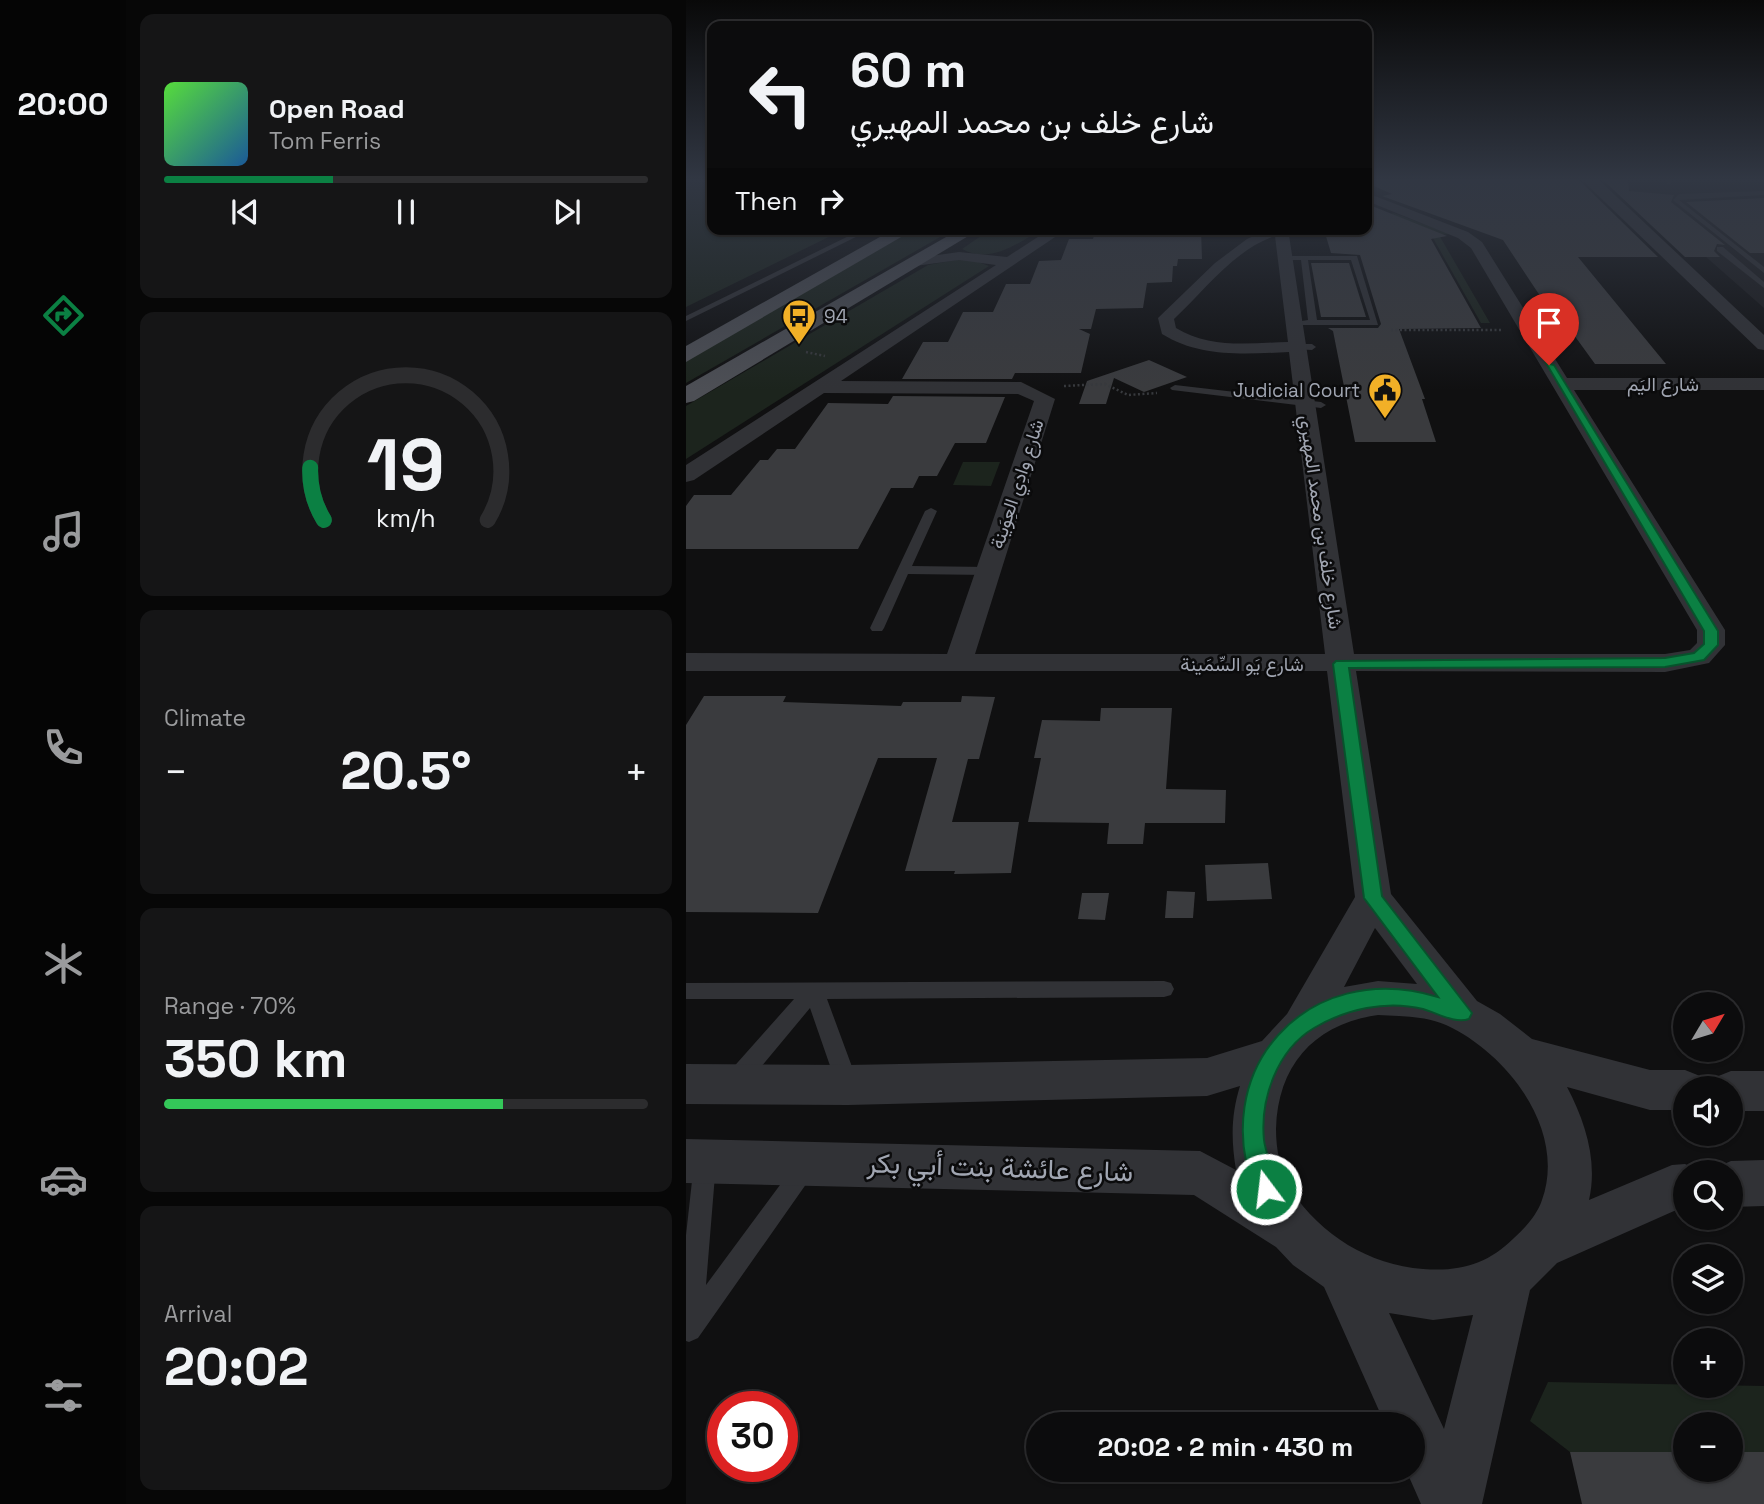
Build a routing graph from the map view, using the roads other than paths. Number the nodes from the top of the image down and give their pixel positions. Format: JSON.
{"nodes":[{"id":1,"x":828,"y":249,"type":"edge"},
{"id":2,"x":872,"y":249,"type":"edge"},
{"id":3,"x":954,"y":249,"type":"joint"},
{"id":4,"x":1029,"y":249,"type":"edge"},
{"id":5,"x":1242,"y":249,"type":"edge"},
{"id":6,"x":1290,"y":249,"type":"edge"},
{"id":7,"x":1479,"y":249,"type":"edge"},
{"id":8,"x":1666,"y":249,"type":"edge"},
{"id":9,"x":1720,"y":249,"type":"edge"},
{"id":10,"x":1737,"y":249,"type":"edge"},
{"id":11,"x":1294,"y":258,"type":"junction"},
{"id":12,"x":1010,"y":262,"type":"junction"},
{"id":13,"x":1764,"y":271,"type":"edge"},
{"id":14,"x":1764,"y":286,"type":"edge"},
{"id":15,"x":686,"y":319,"type":"edge"},
{"id":16,"x":1375,"y":323,"type":"joint"},
{"id":17,"x":1304,"y":335,"type":"junction"},
{"id":18,"x":1764,"y":345,"type":"edge"},
{"id":19,"x":686,"y":355,"type":"edge"},
{"id":20,"x":1562,"y":384,"type":"junction"},
{"id":21,"x":1764,"y":384,"type":"edge"},
{"id":22,"x":820,"y":387,"type":"junction"},
{"id":23,"x":1175,"y":388,"type":"road end"},
{"id":24,"x":686,"y":396,"type":"edge"},
{"id":25,"x":1313,"y":405,"type":"junction"},
{"id":26,"x":686,"y":475,"type":"edge"},
{"id":27,"x":931,"y":511,"type":"dead end"},
{"id":28,"x":904,"y":570,"type":"junction"},
{"id":29,"x":988,"y":571,"type":"junction"},
{"id":30,"x":877,"y":628,"type":"dead end"},
{"id":31,"x":686,"y":663,"type":"edge"},
{"id":32,"x":958,"y":664,"type":"junction"},
{"id":33,"x":1341,"y":664,"type":"junction"},
{"id":34,"x":1373,"y":898,"type":"junction"},
{"id":35,"x":1164,"y":989,"type":"dead end"},
{"id":36,"x":814,"y":990,"type":"junction"},
{"id":37,"x":686,"y":991,"type":"edge"},
{"id":38,"x":1462,"y":1013,"type":"junction"},
{"id":39,"x":1303,"y":1024,"type":"junction"},
{"id":40,"x":1521,"y":1055,"type":"junction"},
{"id":41,"x":1273,"y":1056,"type":"junction"},
{"id":42,"x":686,"y":1084,"type":"edge"},
{"id":43,"x":732,"y":1085,"type":"junction"},
{"id":44,"x":848,"y":1085,"type":"junction"},
{"id":45,"x":1673,"y":1090,"type":"edge"},
{"id":46,"x":1743,"y":1091,"type":"edge"},
{"id":47,"x":1764,"y":1091,"type":"edge"},
{"id":48,"x":696,"y":1161,"type":"edge"},
{"id":49,"x":811,"y":1162,"type":"junction"},
{"id":50,"x":1764,"y":1182,"type":"edge"},
{"id":51,"x":1743,"y":1183,"type":"edge"},
{"id":52,"x":1673,"y":1188,"type":"edge"},
{"id":53,"x":1296,"y":1234,"type":"junction"},
{"id":54,"x":1527,"y":1260,"type":"junction"},
{"id":55,"x":1343,"y":1272,"type":"junction"},
{"id":56,"x":1452,"y":1504,"type":"edge"}],
"edges":[{"from":1,"to":15,"type":"lane"},
{"from":2,"to":19,"type":"main road"},
{"from":3,"to":12,"type":"street"},
{"from":3,"to":24,"type":"main road"},
{"from":4,"to":12,"type":"street"},
{"from":5,"to":17,"type":"street"},
{"from":6,"to":11,"type":"street","name":"شارع خلف بن محمد المهيري"},
{"from":7,"to":20,"type":"street","name":"شارع يَو السِّمَينة"},
{"from":8,"to":18,"type":"street"},
{"from":9,"to":14,"type":"lane"},
{"from":10,"to":13,"type":"lane"},
{"from":11,"to":16,"type":"lane"},
{"from":11,"to":17,"type":"street","name":"شارع خلف بن محمد المهيري"},
{"from":12,"to":22,"type":"street"},
{"from":16,"to":17,"type":"lane"},
{"from":17,"to":25,"type":"street","name":"شارع خلف بن محمد المهيري"},
{"from":20,"to":21,"type":"street","name":"شارع اليَم"},
{"from":20,"to":33,"type":"street","name":"شارع يَو السِّمَينة"},
{"from":22,"to":26,"type":"street"},
{"from":22,"to":29,"type":"street","name":"شارع وادِي العِوَينة"},
{"from":23,"to":25,"type":"lane"},
{"from":25,"to":33,"type":"street","name":"شارع خلف بن محمد المهيري"},
{"from":27,"to":28,"type":"lane"},
{"from":28,"to":29,"type":"lane"},
{"from":28,"to":30,"type":"lane"},
{"from":29,"to":32,"type":"street","name":"شارع وادِي العِوَينة"},
{"from":31,"to":32,"type":"street","name":"شارع يَو السِّمَينة"},
{"from":32,"to":33,"type":"street","name":"شارع يَو السِّمَينة"},
{"from":33,"to":34,"type":"street","name":"شارع خلف بن محمد المهيري"},
{"from":34,"to":38,"type":"street","name":"شارع خلف بن محمد المهيري"},
{"from":34,"to":39,"type":"street"},
{"from":35,"to":36,"type":"lane"},
{"from":36,"to":37,"type":"lane"},
{"from":36,"to":43,"type":"lane"},
{"from":36,"to":44,"type":"lane"},
{"from":38,"to":39,"type":"street"},
{"from":38,"to":40,"type":"street"},
{"from":39,"to":41,"type":"street"},
{"from":40,"to":45,"type":"street"},
{"from":40,"to":54,"type":"street"},
{"from":41,"to":44,"type":"street"},
{"from":41,"to":53,"type":"street"},
{"from":42,"to":43,"type":"street"},
{"from":43,"to":44,"type":"street"},
{"from":46,"to":47,"type":"street"},
{"from":48,"to":49,"type":"street","name":"شارع عائشة بنت أبي بكر"},
{"from":48,"to":49,"type":"lane"},
{"from":49,"to":53,"type":"street","name":"شارع عائشة بنت أبي بكر"},
{"from":50,"to":51,"type":"street"},
{"from":52,"to":54,"type":"street"},
{"from":53,"to":55,"type":"street"},
{"from":54,"to":55,"type":"street"},
{"from":54,"to":56,"type":"street"},
{"from":55,"to":56,"type":"street"}]}
